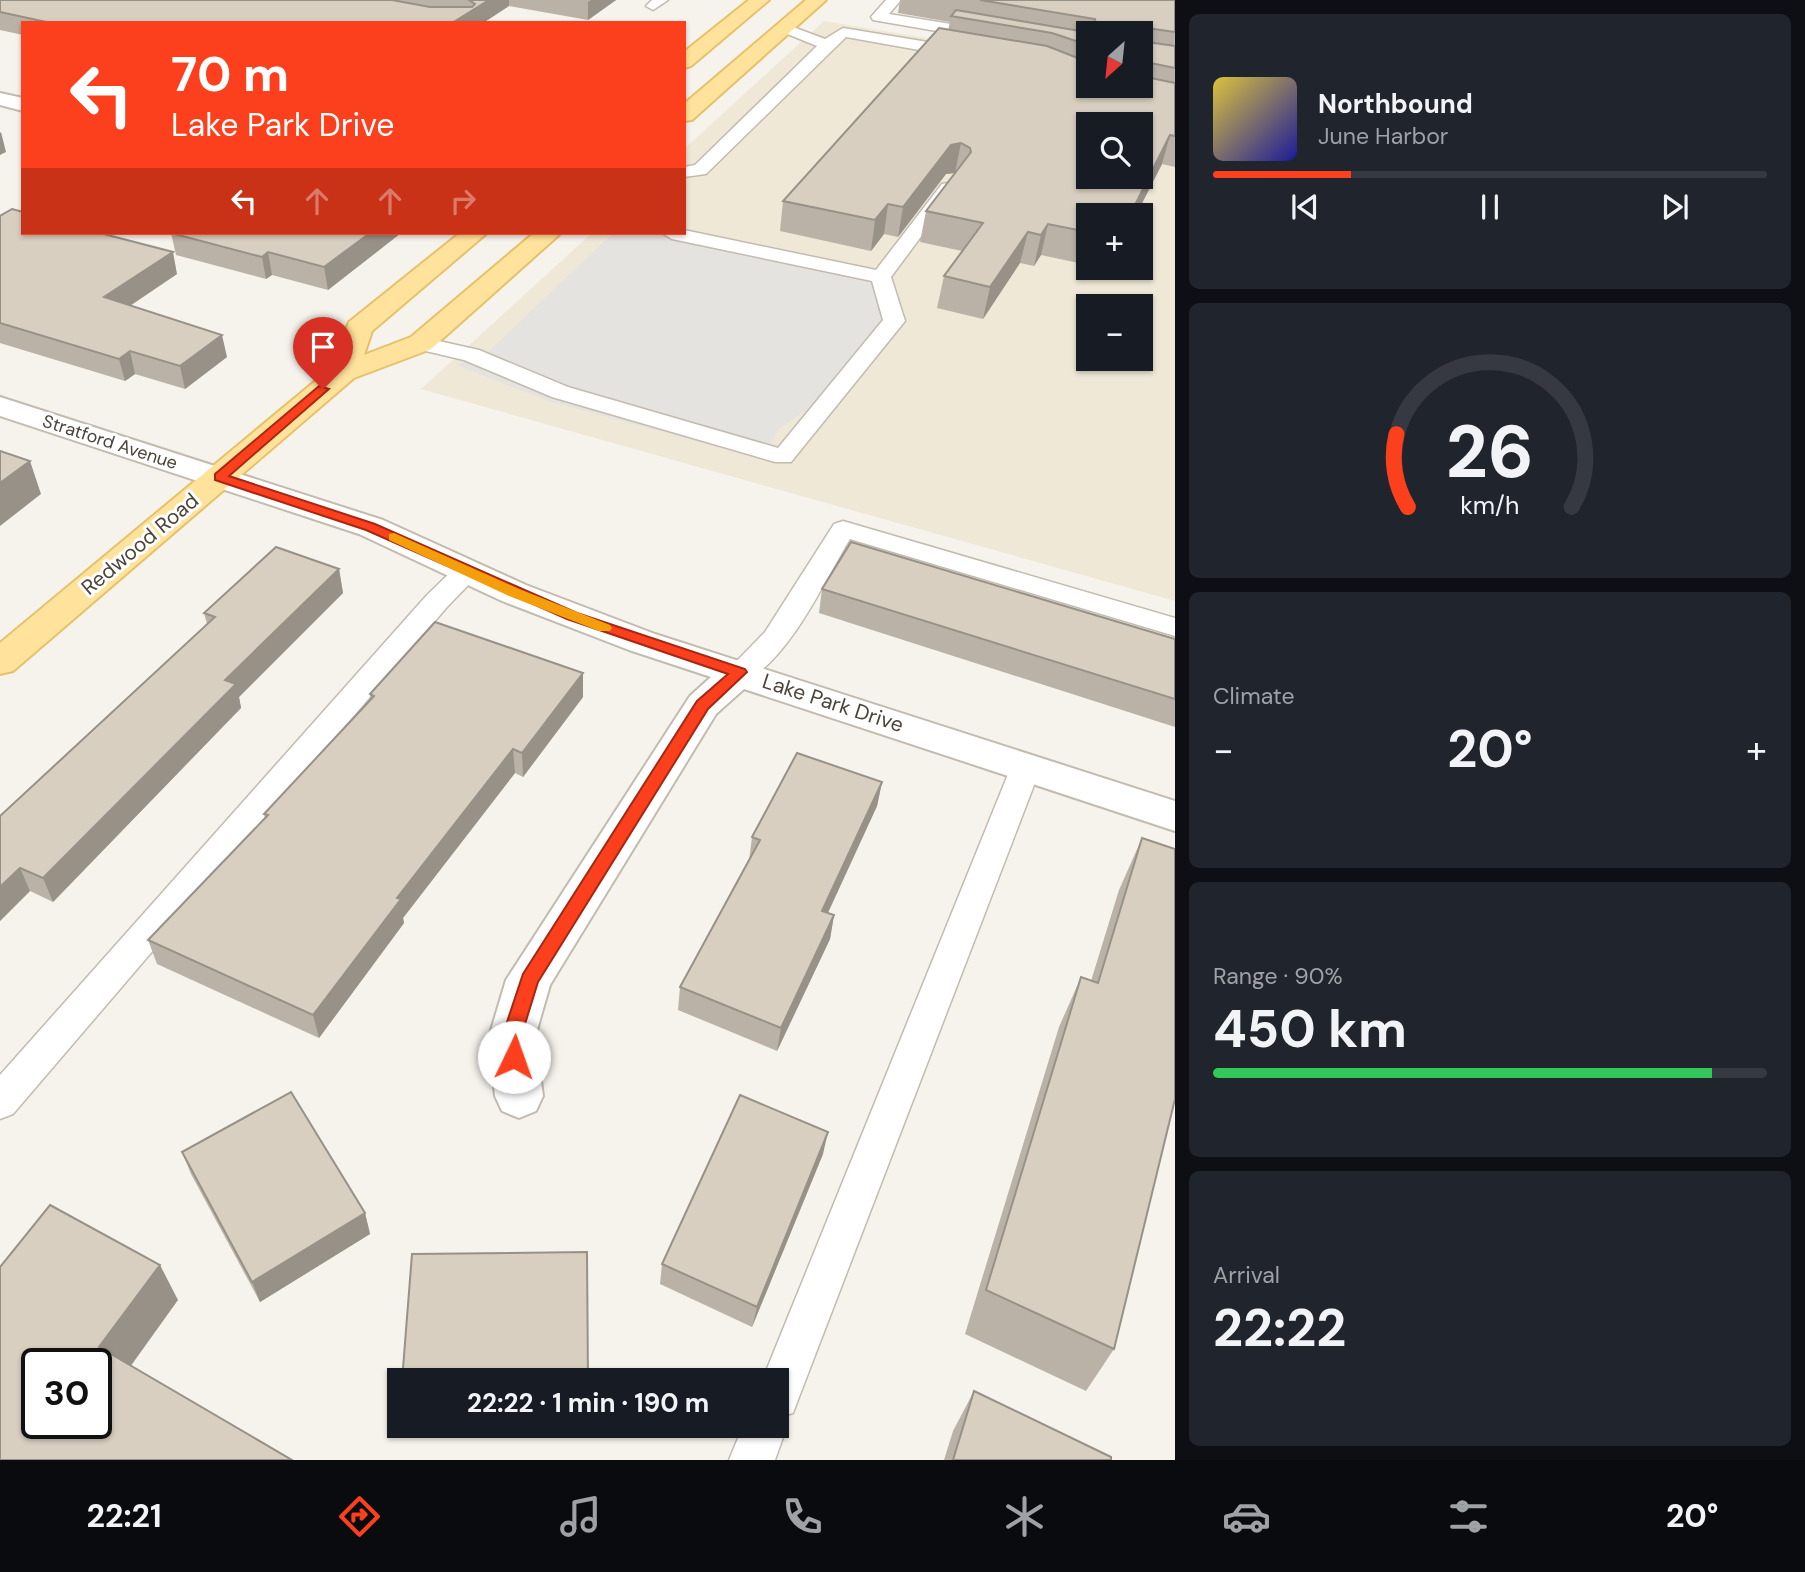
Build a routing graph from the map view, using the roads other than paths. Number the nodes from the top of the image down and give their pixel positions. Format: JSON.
{"nodes":[{"id":1,"x":761,"y":0,"type":"edge"},
{"id":2,"x":817,"y":0,"type":"edge"},
{"id":3,"x":894,"y":0,"type":"edge"},
{"id":4,"x":785,"y":28,"type":"junction"},
{"id":5,"x":1010,"y":39,"type":"edge"},
{"id":6,"x":827,"y":45,"type":"junction"},
{"id":7,"x":980,"y":56,"type":"edge"},
{"id":8,"x":686,"y":60,"type":"edge"},
{"id":9,"x":0,"y":99,"type":"edge"},
{"id":10,"x":21,"y":104,"type":"edge"},
{"id":11,"x":686,"y":113,"type":"edge"},
{"id":12,"x":686,"y":172,"type":"edge"},
{"id":13,"x":954,"y":180,"type":"edge"},
{"id":14,"x":473,"y":235,"type":"edge"},
{"id":15,"x":547,"y":235,"type":"edge"},
{"id":16,"x":682,"y":235,"type":"edge"},
{"id":17,"x":881,"y":277,"type":"junction"},
{"id":18,"x":421,"y":343,"type":"junction"},
{"id":19,"x":344,"y":372,"type":"junction"},
{"id":20,"x":0,"y":406,"type":"edge"},
{"id":21,"x":219,"y":477,"type":"junction"},
{"id":22,"x":468,"y":570,"type":"junction"},
{"id":23,"x":1175,"y":627,"type":"edge"},
{"id":24,"x":0,"y":662,"type":"edge"},
{"id":25,"x":740,"y":672,"type":"junction"},
{"id":26,"x":1026,"y":767,"type":"junction"},
{"id":27,"x":1175,"y":816,"type":"edge"},
{"id":28,"x":519,"y":1096,"type":"dead end"},
{"id":29,"x":0,"y":1102,"type":"edge"},
{"id":30,"x":788,"y":1368,"type":"edge"},
{"id":31,"x":760,"y":1438,"type":"edge"},
{"id":32,"x":752,"y":1460,"type":"edge"}],
"edges":[{"from":1,"to":8,"type":"main road"},
{"from":2,"to":4,"type":"main road"},
{"from":3,"to":5,"type":"lane"},
{"from":4,"to":6,"type":"lane"},
{"from":4,"to":11,"type":"main road"},
{"from":6,"to":7,"type":"lane"},
{"from":6,"to":12,"type":"lane"},
{"from":9,"to":10,"type":"street"},
{"from":13,"to":17,"type":"lane"},
{"from":14,"to":19,"type":"main road"},
{"from":15,"to":18,"type":"main road","name":"Redwood Road"},
{"from":16,"to":17,"type":"lane"},
{"from":17,"to":18,"type":"lane"},
{"from":18,"to":19,"type":"main road","name":"Redwood Road"},
{"from":19,"to":21,"type":"main road","name":"Redwood Road"},
{"from":20,"to":21,"type":"street","name":"Stratford Avenue"},
{"from":21,"to":22,"type":"street","name":"Lake Park Drive"},
{"from":21,"to":24,"type":"main road","name":"Redwood Road"},
{"from":22,"to":25,"type":"street","name":"Lake Park Drive"},
{"from":22,"to":29,"type":"lane"},
{"from":23,"to":25,"type":"lane"},
{"from":25,"to":26,"type":"street","name":"Lake Park Drive"},
{"from":25,"to":28,"type":"street"},
{"from":26,"to":27,"type":"street","name":"Lake Park Drive"},
{"from":26,"to":30,"type":"lane"},
{"from":31,"to":32,"type":"lane"}]}
